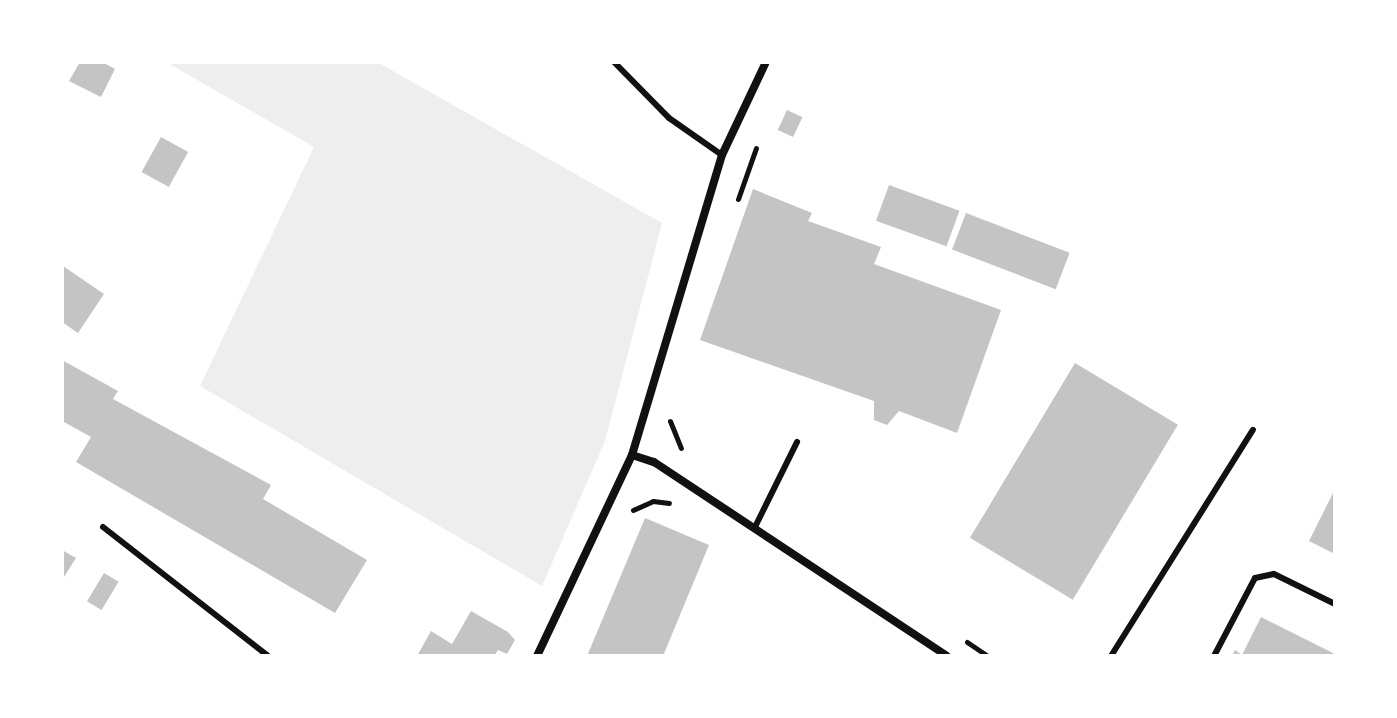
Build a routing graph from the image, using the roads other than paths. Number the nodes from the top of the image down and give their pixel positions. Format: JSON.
{"nodes":[{"id":1,"x":614,"y":62,"type":"edge"},
{"id":2,"x":766,"y":62,"type":"edge"},
{"id":3,"x":722,"y":155,"type":"junction"},
{"id":4,"x":1253,"y":430,"type":"dead end"},
{"id":5,"x":797,"y":442,"type":"dead end"},
{"id":6,"x":632,"y":455,"type":"junction"},
{"id":7,"x":103,"y":527,"type":"dead end"},
{"id":8,"x":755,"y":527,"type":"junction"},
{"id":9,"x":1335,"y":604,"type":"edge"},
{"id":10,"x":268,"y":656,"type":"edge"},
{"id":11,"x":537,"y":656,"type":"edge"},
{"id":12,"x":947,"y":656,"type":"edge"},
{"id":13,"x":1111,"y":656,"type":"edge"},
{"id":14,"x":1214,"y":656,"type":"edge"}],
"edges":[{"from":1,"to":3,"type":"lane"},
{"from":2,"to":3,"type":"street"},
{"from":3,"to":6,"type":"street"},
{"from":4,"to":13,"type":"lane"},
{"from":5,"to":8,"type":"lane"},
{"from":6,"to":8,"type":"street"},
{"from":6,"to":11,"type":"street"},
{"from":7,"to":10,"type":"lane"},
{"from":8,"to":12,"type":"street"},
{"from":9,"to":14,"type":"lane"}]}
